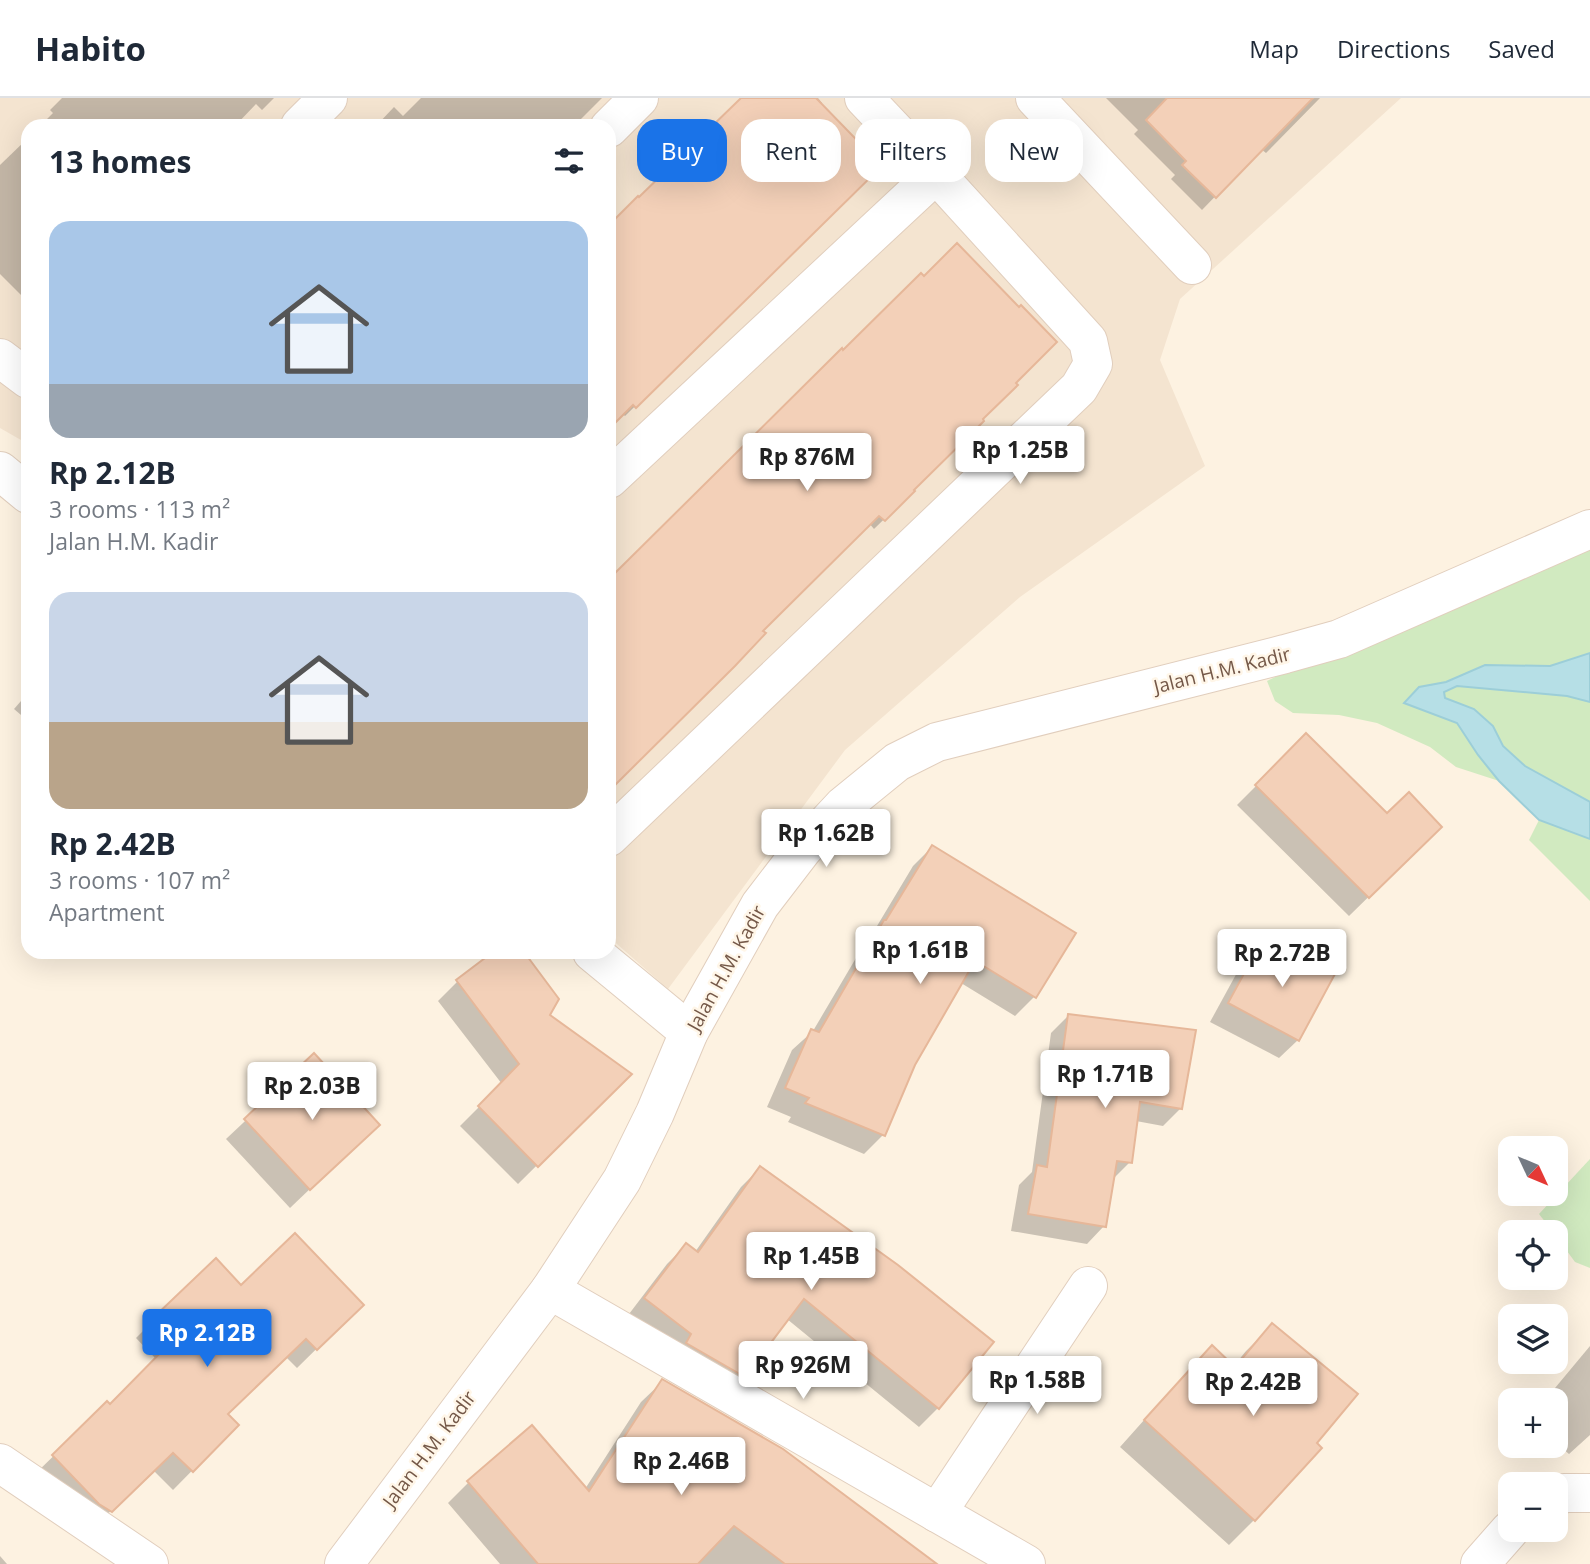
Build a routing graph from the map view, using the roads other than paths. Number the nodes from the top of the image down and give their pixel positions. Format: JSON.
{"nodes":[{"id":1,"x":328,"y":98,"type":"edge"},
{"id":2,"x":639,"y":98,"type":"edge"},
{"id":3,"x":864,"y":98,"type":"edge"},
{"id":4,"x":1035,"y":98,"type":"edge"},
{"id":5,"x":307,"y":119,"type":"edge"},
{"id":6,"x":884,"y":119,"type":"edge"},
{"id":7,"x":616,"y":121,"type":"edge"},
{"id":8,"x":927,"y":182,"type":"edge"},
{"id":9,"x":943,"y":182,"type":"edge"},
{"id":10,"x":1192,"y":265,"type":"dead end"},
{"id":11,"x":0,"y":358,"type":"edge"},
{"id":12,"x":21,"y":374,"type":"edge"},
{"id":13,"x":0,"y":471,"type":"edge"},
{"id":14,"x":616,"y":473,"type":"edge"},
{"id":15,"x":21,"y":488,"type":"edge"},
{"id":16,"x":1590,"y":529,"type":"edge"},
{"id":17,"x":616,"y":830,"type":"edge"},
{"id":18,"x":600,"y":959,"type":"edge"},
{"id":19,"x":689,"y":1032,"type":"junction"},
{"id":20,"x":1088,"y":1286,"type":"dead end"},
{"id":21,"x":550,"y":1290,"type":"junction"},
{"id":22,"x":0,"y":1463,"type":"edge"},
{"id":23,"x":1568,"y":1493,"type":"edge"},
{"id":24,"x":1590,"y":1493,"type":"edge"},
{"id":25,"x":937,"y":1513,"type":"junction"},
{"id":26,"x":1499,"y":1542,"type":"edge"},
{"id":27,"x":149,"y":1564,"type":"edge"},
{"id":28,"x":344,"y":1564,"type":"edge"},
{"id":29,"x":1026,"y":1564,"type":"edge"},
{"id":30,"x":1480,"y":1564,"type":"edge"}],
"edges":[{"from":1,"to":5,"type":"street"},
{"from":2,"to":7,"type":"street"},
{"from":3,"to":6,"type":"street"},
{"from":4,"to":10,"type":"street"},
{"from":8,"to":14,"type":"street"},
{"from":9,"to":17,"type":"street"},
{"from":11,"to":12,"type":"street"},
{"from":13,"to":15,"type":"street"},
{"from":16,"to":19,"type":"street","name":"Jalan H.M. Kadir"},
{"from":18,"to":19,"type":"street"},
{"from":19,"to":21,"type":"street","name":"Jalan H.M. Kadir"},
{"from":20,"to":25,"type":"street"},
{"from":21,"to":25,"type":"street"},
{"from":21,"to":28,"type":"street","name":"Jalan H.M. Kadir"},
{"from":22,"to":27,"type":"street"},
{"from":23,"to":24,"type":"street"},
{"from":25,"to":29,"type":"street"},
{"from":26,"to":30,"type":"street"}]}
